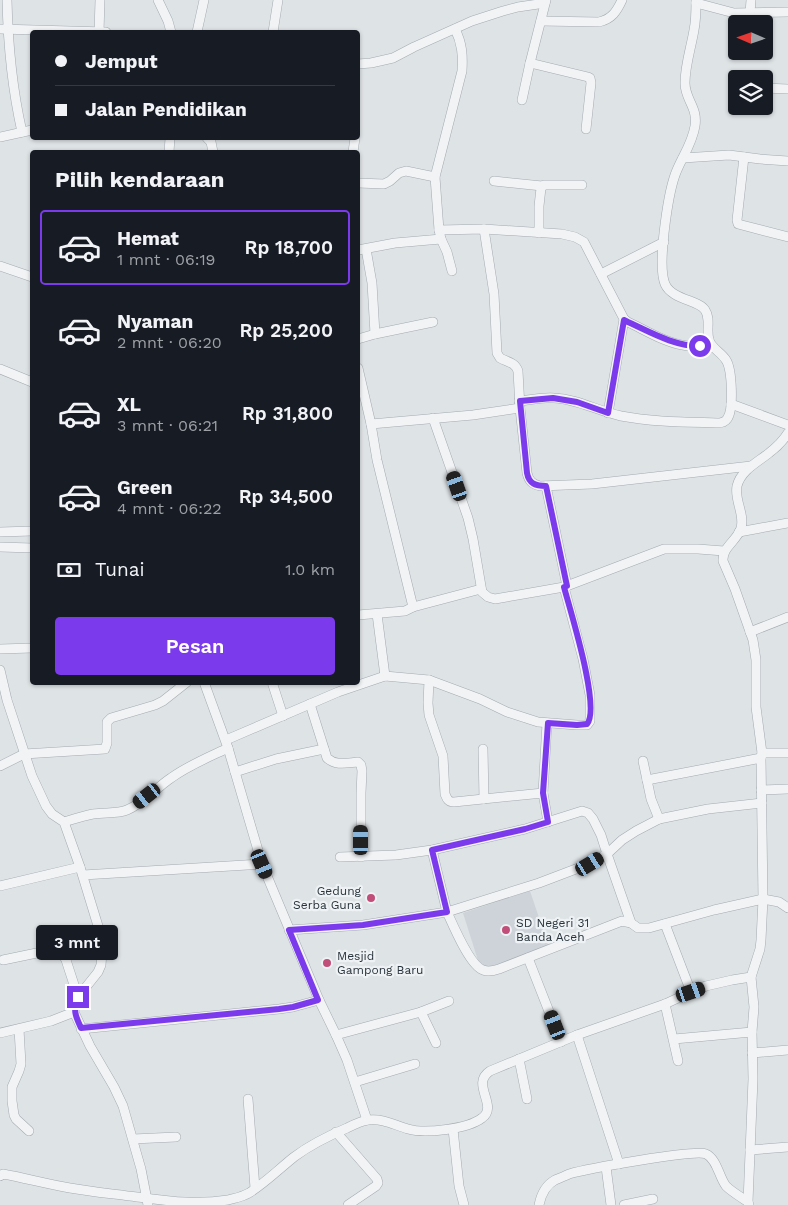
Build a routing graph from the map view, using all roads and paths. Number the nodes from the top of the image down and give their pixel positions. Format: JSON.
{"nodes":[{"id":1,"x":7,"y":0,"type":"edge"},
{"id":2,"x":100,"y":0,"type":"edge"},
{"id":3,"x":158,"y":0,"type":"edge"},
{"id":4,"x":204,"y":0,"type":"edge"},
{"id":5,"x":278,"y":0,"type":"edge"},
{"id":6,"x":622,"y":0,"type":"edge"},
{"id":7,"x":751,"y":0,"type":"edge"},
{"id":8,"x":546,"y":2,"type":"edge"},
{"id":9,"x":696,"y":2,"type":"edge"},
{"id":10,"x":788,"y":12,"type":"edge"},
{"id":11,"x":750,"y":13,"type":"junction"},
{"id":12,"x":541,"y":21,"type":"junction"},
{"id":13,"x":4,"y":29,"type":"edge"},
{"id":14,"x":455,"y":29,"type":"junction"},
{"id":15,"x":36,"y":30,"type":"edge"},
{"id":16,"x":99,"y":30,"type":"edge"},
{"id":17,"x":170,"y":30,"type":"edge"},
{"id":18,"x":197,"y":30,"type":"edge"},
{"id":19,"x":273,"y":30,"type":"edge"},
{"id":20,"x":530,"y":63,"type":"junction"},
{"id":21,"x":360,"y":64,"type":"edge"},
{"id":22,"x":773,"y":88,"type":"edge"},
{"id":23,"x":788,"y":89,"type":"edge"},
{"id":24,"x":522,"y":100,"type":"dead end"},
{"id":25,"x":586,"y":129,"type":"dead end"},
{"id":26,"x":30,"y":130,"type":"edge"},
{"id":27,"x":22,"y":132,"type":"junction"},
{"id":28,"x":0,"y":137,"type":"edge"},
{"id":29,"x":744,"y":157,"type":"junction"},
{"id":30,"x":682,"y":158,"type":"junction"},
{"id":31,"x":788,"y":161,"type":"edge"},
{"id":32,"x":436,"y":177,"type":"junction"},
{"id":33,"x":494,"y":181,"type":"dead end"},
{"id":34,"x":360,"y":183,"type":"edge"},
{"id":35,"x":582,"y":185,"type":"dead end"},
{"id":36,"x":542,"y":186,"type":"junction"},
{"id":37,"x":484,"y":229,"type":"junction"},
{"id":38,"x":539,"y":233,"type":"junction"},
{"id":39,"x":440,"y":235,"type":"junction"},
{"id":40,"x":788,"y":237,"type":"edge"},
{"id":41,"x":664,"y":242,"type":"junction"},
{"id":42,"x":362,"y":249,"type":"edge"},
{"id":43,"x":0,"y":266,"type":"edge"},
{"id":44,"x":452,"y":271,"type":"dead end"},
{"id":45,"x":601,"y":274,"type":"junction"},
{"id":46,"x":30,"y":275,"type":"edge"},
{"id":47,"x":624,"y":320,"type":"junction"},
{"id":48,"x":433,"y":322,"type":"dead end"},
{"id":49,"x":374,"y":334,"type":"junction"},
{"id":50,"x":360,"y":338,"type":"edge"},
{"id":51,"x":713,"y":347,"type":"junction"},
{"id":52,"x":0,"y":369,"type":"edge"},
{"id":53,"x":360,"y":377,"type":"edge"},
{"id":54,"x":30,"y":381,"type":"edge"},
{"id":55,"x":731,"y":404,"type":"junction"},
{"id":56,"x":520,"y":405,"type":"junction"},
{"id":57,"x":368,"y":411,"type":"junction"},
{"id":58,"x":360,"y":413,"type":"edge"},
{"id":59,"x":608,"y":413,"type":"junction"},
{"id":60,"x":433,"y":418,"type":"junction"},
{"id":61,"x":371,"y":424,"type":"junction"},
{"id":62,"x":788,"y":425,"type":"edge"},
{"id":63,"x":788,"y":433,"type":"edge"},
{"id":64,"x":751,"y":466,"type":"junction"},
{"id":65,"x":546,"y":486,"type":"junction"},
{"id":66,"x":788,"y":523,"type":"edge"},
{"id":67,"x":30,"y":531,"type":"edge"},
{"id":68,"x":0,"y":532,"type":"edge"},
{"id":69,"x":739,"y":532,"type":"junction"},
{"id":70,"x":0,"y":547,"type":"edge"},
{"id":71,"x":30,"y":548,"type":"edge"},
{"id":72,"x":724,"y":551,"type":"junction"},
{"id":73,"x":565,"y":587,"type":"junction"},
{"id":74,"x":481,"y":589,"type":"junction"},
{"id":75,"x":413,"y":607,"type":"junction"},
{"id":76,"x":377,"y":614,"type":"junction"},
{"id":77,"x":360,"y":615,"type":"edge"},
{"id":78,"x":788,"y":617,"type":"edge"},
{"id":79,"x":750,"y":632,"type":"junction"},
{"id":80,"x":30,"y":648,"type":"edge"},
{"id":81,"x":0,"y":649,"type":"edge"},
{"id":82,"x":0,"y":670,"type":"edge"},
{"id":83,"x":385,"y":676,"type":"junction"},
{"id":84,"x":429,"y":680,"type":"junction"},
{"id":85,"x":183,"y":685,"type":"edge"},
{"id":86,"x":205,"y":685,"type":"edge"},
{"id":87,"x":273,"y":685,"type":"edge"},
{"id":88,"x":359,"y":685,"type":"edge"},
{"id":89,"x":360,"y":685,"type":"edge"},
{"id":90,"x":4,"y":700,"type":"edge"},
{"id":91,"x":310,"y":704,"type":"junction"},
{"id":92,"x":283,"y":716,"type":"junction"},
{"id":93,"x":548,"y":723,"type":"junction"},
{"id":94,"x":227,"y":744,"type":"junction"},
{"id":95,"x":324,"y":749,"type":"junction"},
{"id":96,"x":483,"y":749,"type":"dead end"},
{"id":97,"x":788,"y":752,"type":"edge"},
{"id":98,"x":24,"y":754,"type":"junction"},
{"id":99,"x":761,"y":756,"type":"junction"},
{"id":100,"x":643,"y":760,"type":"dead end"},
{"id":101,"x":0,"y":766,"type":"edge"},
{"id":102,"x":235,"y":772,"type":"junction"},
{"id":103,"x":647,"y":780,"type":"junction"},
{"id":104,"x":788,"y":789,"type":"edge"},
{"id":105,"x":761,"y":790,"type":"junction"},
{"id":106,"x":543,"y":793,"type":"junction"},
{"id":107,"x":484,"y":799,"type":"junction"},
{"id":108,"x":762,"y":803,"type":"junction"},
{"id":109,"x":659,"y":819,"type":"junction"},
{"id":110,"x":64,"y":822,"type":"junction"},
{"id":111,"x":548,"y":822,"type":"junction"},
{"id":112,"x":432,"y":850,"type":"junction"},
{"id":113,"x":607,"y":854,"type":"junction"},
{"id":114,"x":340,"y":857,"type":"dead end"},
{"id":115,"x":361,"y":857,"type":"junction"},
{"id":116,"x":262,"y":864,"type":"junction"},
{"id":117,"x":82,"y":871,"type":"junction"},
{"id":118,"x":0,"y":886,"type":"edge"},
{"id":119,"x":763,"y":899,"type":"junction"},
{"id":120,"x":788,"y":908,"type":"edge"},
{"id":121,"x":447,"y":912,"type":"junction"},
{"id":122,"x":631,"y":923,"type":"junction"},
{"id":123,"x":665,"y":924,"type":"junction"},
{"id":124,"x":289,"y":930,"type":"junction"},
{"id":125,"x":528,"y":958,"type":"junction"},
{"id":126,"x":3,"y":960,"type":"dead end"},
{"id":127,"x":752,"y":977,"type":"junction"},
{"id":128,"x":691,"y":992,"type":"junction"},
{"id":129,"x":78,"y":997,"type":"junction"},
{"id":130,"x":318,"y":1000,"type":"junction"},
{"id":131,"x":448,"y":1001,"type":"dead end"},
{"id":132,"x":665,"y":1004,"type":"junction"},
{"id":133,"x":74,"y":1012,"type":"junction"},
{"id":134,"x":421,"y":1012,"type":"junction"},
{"id":135,"x":81,"y":1028,"type":"junction"},
{"id":136,"x":19,"y":1029,"type":"junction"},
{"id":137,"x":752,"y":1032,"type":"junction"},
{"id":138,"x":0,"y":1033,"type":"edge"},
{"id":139,"x":336,"y":1035,"type":"junction"},
{"id":140,"x":577,"y":1035,"type":"junction"},
{"id":141,"x":674,"y":1039,"type":"junction"},
{"id":142,"x":561,"y":1042,"type":"junction"},
{"id":143,"x":436,"y":1043,"type":"dead end"},
{"id":144,"x":788,"y":1050,"type":"edge"},
{"id":145,"x":752,"y":1053,"type":"junction"},
{"id":146,"x":519,"y":1059,"type":"junction"},
{"id":147,"x":678,"y":1060,"type":"dead end"},
{"id":148,"x":415,"y":1064,"type":"dead end"},
{"id":149,"x":355,"y":1082,"type":"junction"},
{"id":150,"x":527,"y":1098,"type":"dead end"},
{"id":151,"x":248,"y":1099,"type":"dead end"},
{"id":152,"x":367,"y":1120,"type":"junction"},
{"id":153,"x":453,"y":1129,"type":"junction"},
{"id":154,"x":29,"y":1131,"type":"dead end"},
{"id":155,"x":336,"y":1132,"type":"junction"},
{"id":156,"x":176,"y":1137,"type":"dead end"},
{"id":157,"x":133,"y":1139,"type":"junction"},
{"id":158,"x":788,"y":1147,"type":"edge"},
{"id":159,"x":750,"y":1150,"type":"junction"},
{"id":160,"x":619,"y":1164,"type":"junction"},
{"id":161,"x":606,"y":1167,"type":"junction"},
{"id":162,"x":0,"y":1176,"type":"edge"},
{"id":163,"x":255,"y":1188,"type":"junction"},
{"id":164,"x":653,"y":1199,"type":"dead end"},
{"id":165,"x":147,"y":1202,"type":"edge"},
{"id":166,"x":748,"y":1204,"type":"edge"},
{"id":167,"x":348,"y":1205,"type":"edge"},
{"id":168,"x":464,"y":1205,"type":"edge"},
{"id":169,"x":539,"y":1205,"type":"edge"},
{"id":170,"x":611,"y":1205,"type":"edge"},
{"id":171,"x":624,"y":1205,"type":"edge"}],
"edges":[{"from":1,"to":13,"type":"street"},
{"from":2,"to":16,"type":"street"},
{"from":3,"to":17,"type":"street"},
{"from":4,"to":18,"type":"street"},
{"from":5,"to":19,"type":"street"},
{"from":6,"to":12,"type":"street"},
{"from":7,"to":11,"type":"street"},
{"from":8,"to":12,"type":"street"},
{"from":8,"to":14,"type":"street"},
{"from":9,"to":11,"type":"street"},
{"from":9,"to":30,"type":"street"},
{"from":10,"to":11,"type":"street"},
{"from":12,"to":20,"type":"street"},
{"from":13,"to":15,"type":"street"},
{"from":13,"to":27,"type":"street"},
{"from":14,"to":21,"type":"street"},
{"from":14,"to":32,"type":"street"},
{"from":20,"to":24,"type":"street"},
{"from":20,"to":25,"type":"street"},
{"from":22,"to":23,"type":"street"},
{"from":26,"to":27,"type":"street"},
{"from":27,"to":28,"type":"street"},
{"from":29,"to":30,"type":"street"},
{"from":29,"to":31,"type":"street"},
{"from":29,"to":40,"type":"street"},
{"from":30,"to":41,"type":"street"},
{"from":32,"to":34,"type":"street"},
{"from":32,"to":39,"type":"street"},
{"from":33,"to":36,"type":"street"},
{"from":35,"to":36,"type":"street"},
{"from":36,"to":38,"type":"street"},
{"from":37,"to":38,"type":"street"},
{"from":37,"to":39,"type":"street"},
{"from":37,"to":56,"type":"street"},
{"from":38,"to":45,"type":"street"},
{"from":39,"to":42,"type":"street"},
{"from":39,"to":44,"type":"street"},
{"from":41,"to":45,"type":"street"},
{"from":41,"to":51,"type":"street"},
{"from":42,"to":49,"type":"street"},
{"from":43,"to":46,"type":"street"},
{"from":45,"to":47,"type":"street"},
{"from":47,"to":51,"type":"street"},
{"from":47,"to":59,"type":"street"},
{"from":48,"to":49,"type":"street"},
{"from":49,"to":50,"type":"street"},
{"from":51,"to":55,"type":"street"},
{"from":52,"to":54,"type":"street"},
{"from":53,"to":57,"type":"street"},
{"from":55,"to":59,"type":"street"},
{"from":55,"to":62,"type":"street"},
{"from":56,"to":59,"type":"street"},
{"from":56,"to":60,"type":"street"},
{"from":56,"to":65,"type":"street"},
{"from":57,"to":58,"type":"street"},
{"from":57,"to":61,"type":"street"},
{"from":60,"to":61,"type":"street"},
{"from":60,"to":74,"type":"street"},
{"from":61,"to":75,"type":"street"},
{"from":63,"to":64,"type":"street"},
{"from":64,"to":65,"type":"street"},
{"from":64,"to":69,"type":"street"},
{"from":65,"to":73,"type":"street"},
{"from":66,"to":69,"type":"street"},
{"from":67,"to":68,"type":"street"},
{"from":69,"to":72,"type":"street"},
{"from":70,"to":71,"type":"street"},
{"from":72,"to":73,"type":"street"},
{"from":72,"to":79,"type":"street"},
{"from":73,"to":74,"type":"street"},
{"from":73,"to":93,"type":"street"},
{"from":74,"to":75,"type":"street"},
{"from":75,"to":76,"type":"street"},
{"from":76,"to":77,"type":"street"},
{"from":76,"to":83,"type":"street"},
{"from":78,"to":79,"type":"street"},
{"from":79,"to":99,"type":"street"},
{"from":80,"to":81,"type":"street"},
{"from":82,"to":90,"type":"street"},
{"from":83,"to":84,"type":"street"},
{"from":83,"to":89,"type":"street"},
{"from":84,"to":93,"type":"street"},
{"from":84,"to":107,"type":"street"},
{"from":85,"to":98,"type":"street"},
{"from":86,"to":94,"type":"street"},
{"from":87,"to":92,"type":"street"},
{"from":88,"to":91,"type":"street"},
{"from":90,"to":98,"type":"street"},
{"from":91,"to":92,"type":"street"},
{"from":91,"to":95,"type":"street"},
{"from":92,"to":94,"type":"street"},
{"from":93,"to":106,"type":"street"},
{"from":94,"to":102,"type":"street"},
{"from":94,"to":110,"type":"street"},
{"from":95,"to":102,"type":"street"},
{"from":95,"to":115,"type":"street"},
{"from":96,"to":107,"type":"street"},
{"from":97,"to":99,"type":"street"},
{"from":98,"to":101,"type":"street"},
{"from":98,"to":110,"type":"street"},
{"from":99,"to":103,"type":"street"},
{"from":99,"to":105,"type":"street"},
{"from":100,"to":103,"type":"street"},
{"from":102,"to":116,"type":"street"},
{"from":103,"to":109,"type":"street"},
{"from":104,"to":105,"type":"street"},
{"from":105,"to":108,"type":"street"},
{"from":106,"to":107,"type":"street"},
{"from":106,"to":111,"type":"street"},
{"from":108,"to":109,"type":"street"},
{"from":108,"to":119,"type":"street"},
{"from":109,"to":113,"type":"street"},
{"from":110,"to":117,"type":"street"},
{"from":111,"to":112,"type":"street"},
{"from":111,"to":113,"type":"street"},
{"from":112,"to":115,"type":"street"},
{"from":112,"to":121,"type":"street"},
{"from":113,"to":121,"type":"street"},
{"from":113,"to":122,"type":"street"},
{"from":114,"to":115,"type":"street"},
{"from":116,"to":117,"type":"street"},
{"from":116,"to":124,"type":"street"},
{"from":117,"to":118,"type":"street"},
{"from":117,"to":129,"type":"street"},
{"from":119,"to":120,"type":"street"},
{"from":119,"to":123,"type":"street"},
{"from":119,"to":127,"type":"street"},
{"from":121,"to":124,"type":"street"},
{"from":121,"to":125,"type":"street"},
{"from":122,"to":123,"type":"street"},
{"from":122,"to":125,"type":"street"},
{"from":123,"to":128,"type":"street"},
{"from":124,"to":130,"type":"street"},
{"from":125,"to":142,"type":"street"},
{"from":126,"to":129,"type":"street"},
{"from":127,"to":128,"type":"street"},
{"from":127,"to":137,"type":"street"},
{"from":128,"to":132,"type":"street"},
{"from":129,"to":133,"type":"street"},
{"from":130,"to":135,"type":"street"},
{"from":130,"to":139,"type":"street"},
{"from":131,"to":134,"type":"street"},
{"from":132,"to":140,"type":"street"},
{"from":132,"to":141,"type":"street"},
{"from":133,"to":135,"type":"street"},
{"from":133,"to":136,"type":"street"},
{"from":134,"to":139,"type":"street"},
{"from":134,"to":143,"type":"street"},
{"from":135,"to":157,"type":"street"},
{"from":136,"to":138,"type":"street"},
{"from":136,"to":154,"type":"street"},
{"from":137,"to":141,"type":"street"},
{"from":137,"to":145,"type":"street"},
{"from":139,"to":149,"type":"street"},
{"from":140,"to":142,"type":"street"},
{"from":140,"to":160,"type":"street"},
{"from":141,"to":147,"type":"street"},
{"from":142,"to":146,"type":"street"},
{"from":144,"to":145,"type":"street"},
{"from":145,"to":159,"type":"street"},
{"from":146,"to":150,"type":"street"},
{"from":146,"to":153,"type":"street"},
{"from":148,"to":149,"type":"street"},
{"from":149,"to":152,"type":"street"},
{"from":151,"to":163,"type":"street"},
{"from":152,"to":153,"type":"street"},
{"from":152,"to":155,"type":"street"},
{"from":153,"to":168,"type":"street"},
{"from":155,"to":163,"type":"street"},
{"from":155,"to":167,"type":"street"},
{"from":156,"to":157,"type":"street"},
{"from":157,"to":165,"type":"street"},
{"from":158,"to":159,"type":"street"},
{"from":159,"to":166,"type":"street"},
{"from":160,"to":161,"type":"street"},
{"from":160,"to":166,"type":"street"},
{"from":161,"to":169,"type":"street"},
{"from":161,"to":170,"type":"street"},
{"from":162,"to":165,"type":"street"},
{"from":163,"to":165,"type":"street"},
{"from":164,"to":171,"type":"street"}]}
